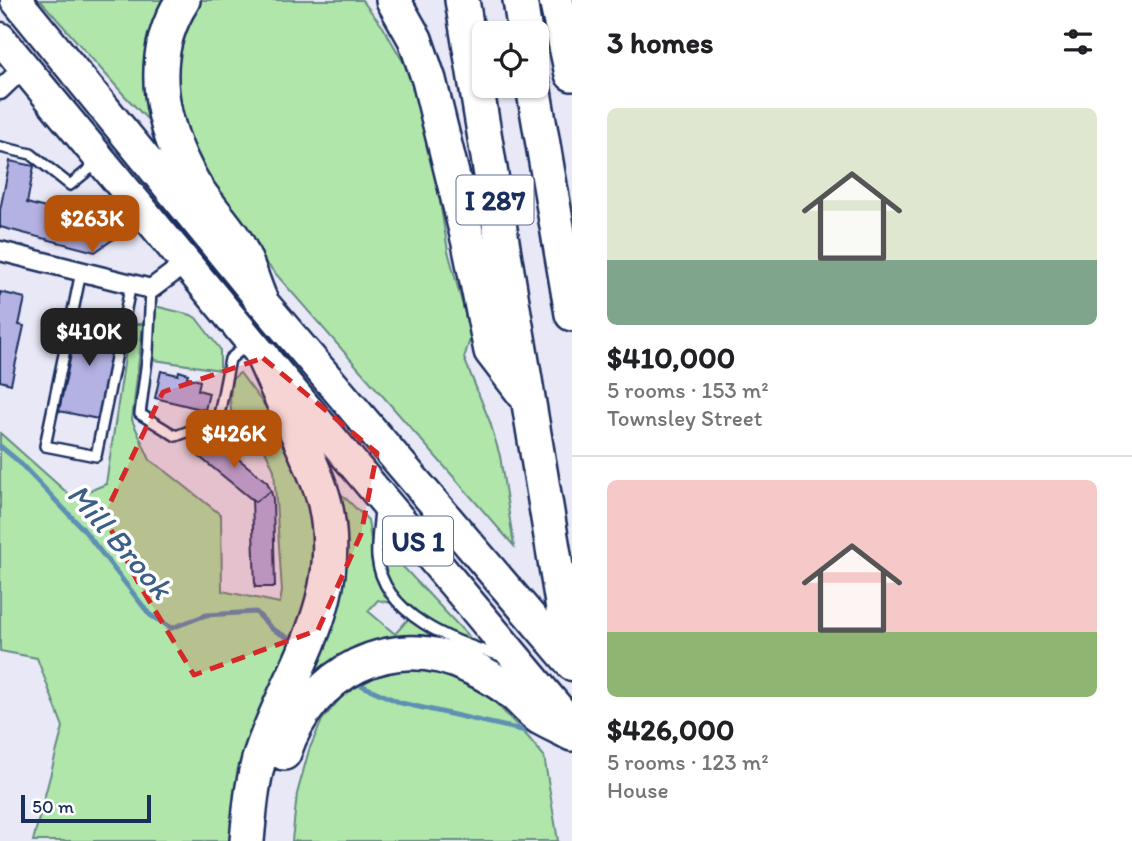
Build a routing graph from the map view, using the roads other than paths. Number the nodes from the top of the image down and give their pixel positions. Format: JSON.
{"nodes":[{"id":1,"x":16,"y":0,"type":"edge"},
{"id":2,"x":183,"y":0,"type":"edge"},
{"id":3,"x":393,"y":0,"type":"edge"},
{"id":4,"x":462,"y":0,"type":"edge"},
{"id":5,"x":520,"y":0,"type":"edge"},
{"id":6,"x":556,"y":0,"type":"edge"},
{"id":7,"x":523,"y":21,"type":"edge"},
{"id":8,"x":0,"y":38,"type":"edge"},
{"id":9,"x":24,"y":67,"type":"junction"},
{"id":10,"x":572,"y":74,"type":"edge"},
{"id":11,"x":0,"y":90,"type":"edge"},
{"id":12,"x":535,"y":98,"type":"edge"},
{"id":13,"x":0,"y":147,"type":"edge"},
{"id":14,"x":101,"y":159,"type":"junction"},
{"id":15,"x":0,"y":251,"type":"edge"},
{"id":16,"x":186,"y":263,"type":"junction"},
{"id":17,"x":81,"y":272,"type":"junction"},
{"id":18,"x":131,"y":284,"type":"junction"},
{"id":19,"x":151,"y":289,"type":"junction"},
{"id":20,"x":260,"y":299,"type":"junction"},
{"id":21,"x":572,"y":314,"type":"edge"},
{"id":22,"x":257,"y":349,"type":"junction"},
{"id":23,"x":528,"y":399,"type":"junction"},
{"id":24,"x":382,"y":496,"type":"junction"},
{"id":25,"x":516,"y":660,"type":"junction"},
{"id":26,"x":572,"y":664,"type":"edge"},
{"id":27,"x":572,"y":725,"type":"edge"},
{"id":28,"x":572,"y":734,"type":"edge"},
{"id":29,"x":247,"y":841,"type":"edge"},
{"id":30,"x":269,"y":841,"type":"edge"}],
"edges":[{"from":1,"to":20,"type":"highway","number":"US 1"},
{"from":2,"to":20,"type":"highway"},
{"from":3,"to":23,"type":"highway"},
{"from":4,"to":23,"type":"highway","number":"I 287"},
{"from":5,"to":7,"type":"highway"},
{"from":6,"to":10,"type":"highway"},
{"from":8,"to":9,"type":"highway","number":"US 1"},
{"from":9,"to":11,"type":"street"},
{"from":9,"to":14,"type":"highway","number":"US 1"},
{"from":12,"to":21,"type":"highway","number":"I 287"},
{"from":13,"to":14,"type":"lane"},
{"from":14,"to":16,"type":"highway","number":"US 1"},
{"from":15,"to":17,"type":"street"},
{"from":16,"to":19,"type":"street"},
{"from":16,"to":22,"type":"highway","number":"US 1"},
{"from":17,"to":18,"type":"street"},
{"from":17,"to":18,"type":"lane"},
{"from":18,"to":19,"type":"street"},
{"from":19,"to":22,"type":"lane"},
{"from":20,"to":26,"type":"highway","number":"US 1"},
{"from":22,"to":24,"type":"highway","number":"US 1"},
{"from":22,"to":29,"type":"highway"},
{"from":23,"to":26,"type":"highway","number":"I 287"},
{"from":24,"to":25,"type":"highway","number":"US 1"},
{"from":24,"to":25,"type":"lane"},
{"from":25,"to":27,"type":"highway","number":"US 1"},
{"from":28,"to":30,"type":"highway"}]}
